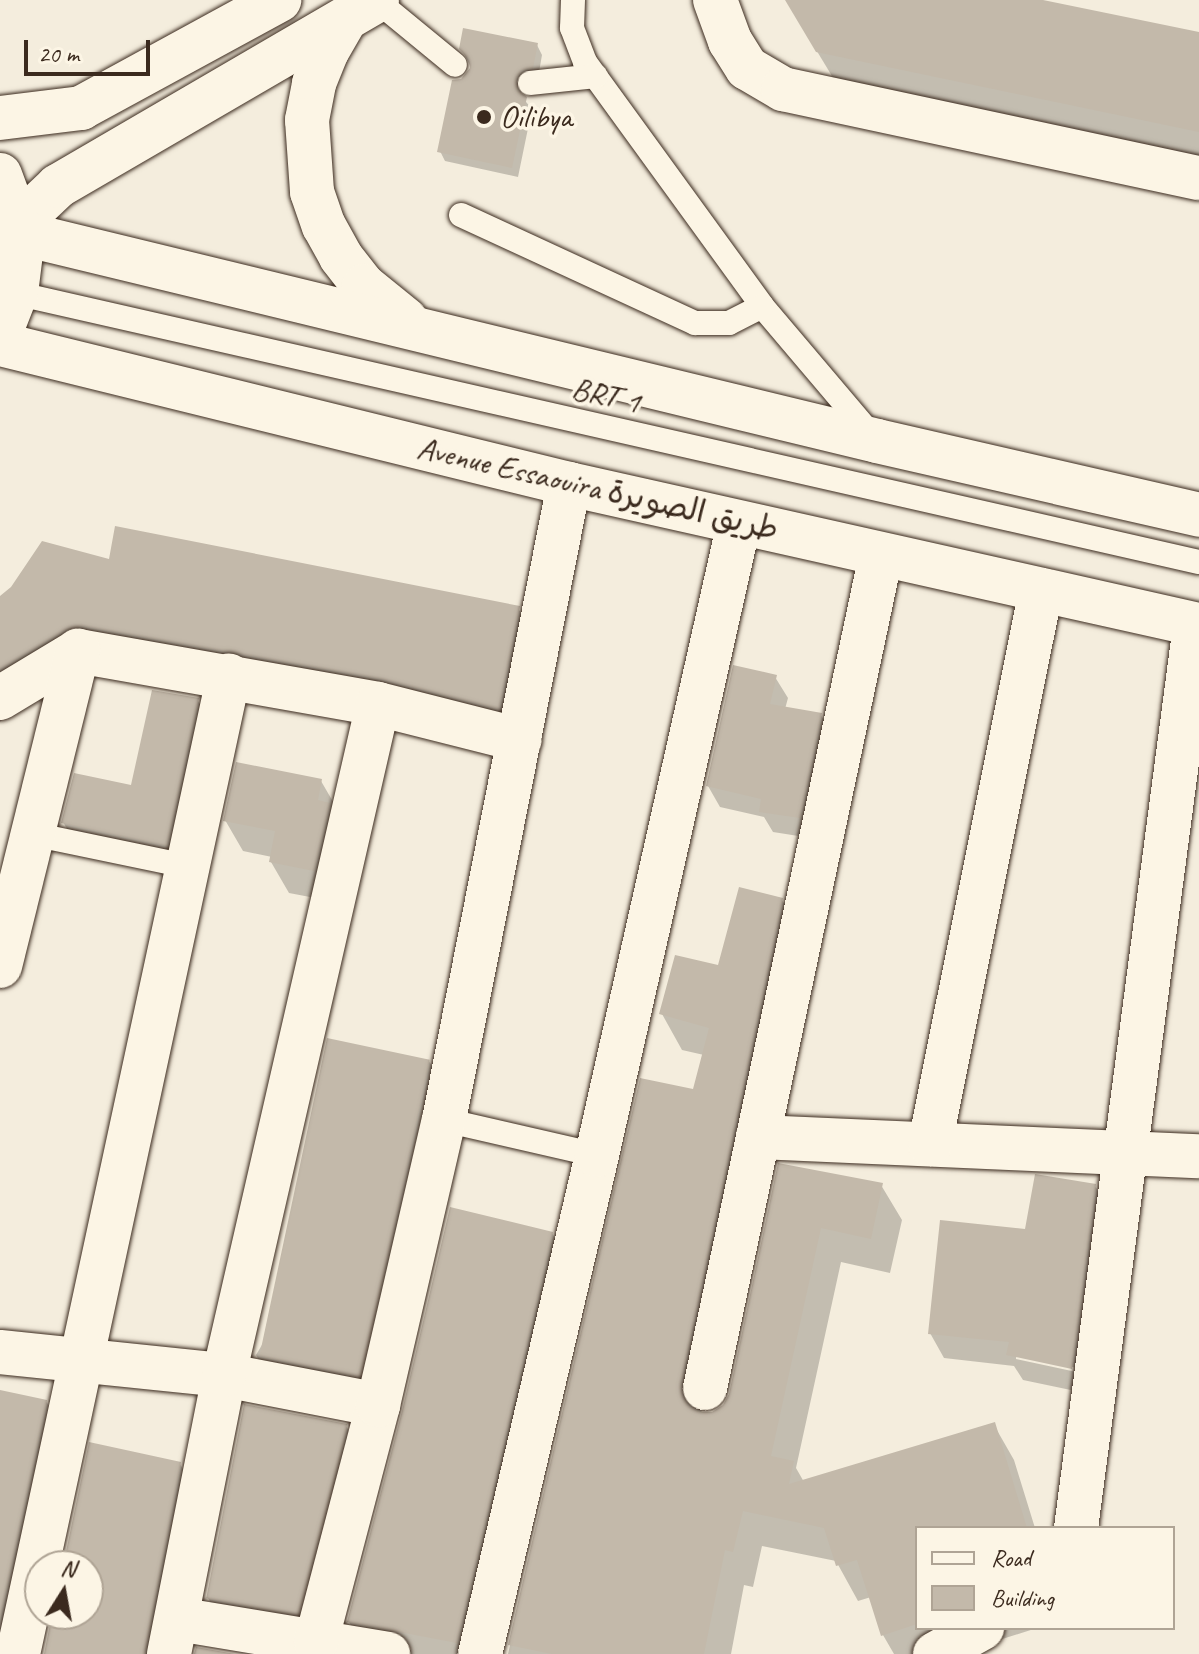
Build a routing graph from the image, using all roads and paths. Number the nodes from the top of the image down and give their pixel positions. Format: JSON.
{"nodes":[{"id":1,"x":279,"y":0,"type":"edge"},
{"id":2,"x":573,"y":0,"type":"edge"},
{"id":3,"x":715,"y":0,"type":"edge"},
{"id":4,"x":366,"y":7,"type":"edge"},
{"id":5,"x":455,"y":65,"type":"dead end"},
{"id":6,"x":596,"y":76,"type":"junction"},
{"id":7,"x":530,"y":83,"type":"dead end"},
{"id":8,"x":0,"y":118,"type":"edge"},
{"id":9,"x":0,"y":175,"type":"edge"},
{"id":10,"x":1199,"y":178,"type":"edge"},
{"id":11,"x":461,"y":215,"type":"dead end"},
{"id":12,"x":19,"y":228,"type":"junction"},
{"id":13,"x":8,"y":291,"type":"edge"},
{"id":14,"x":762,"y":306,"type":"junction"},
{"id":15,"x":421,"y":329,"type":"junction"},
{"id":16,"x":0,"y":334,"type":"edge"},
{"id":17,"x":0,"y":344,"type":"edge"},
{"id":18,"x":877,"y":441,"type":"junction"},
{"id":19,"x":569,"y":484,"type":"junction"},
{"id":20,"x":1199,"y":515,"type":"edge"},
{"id":21,"x":739,"y":523,"type":"junction"},
{"id":22,"x":881,"y":555,"type":"junction"},
{"id":23,"x":1199,"y":562,"type":"edge"},
{"id":24,"x":1041,"y":590,"type":"junction"},
{"id":25,"x":1197,"y":625,"type":"edge"},
{"id":26,"x":78,"y":651,"type":"junction"},
{"id":27,"x":229,"y":675,"type":"junction"},
{"id":28,"x":0,"y":698,"type":"edge"},
{"id":29,"x":378,"y":704,"type":"junction"},
{"id":30,"x":520,"y":740,"type":"junction"},
{"id":31,"x":32,"y":834,"type":"junction"},
{"id":32,"x":187,"y":866,"type":"junction"},
{"id":33,"x":0,"y":966,"type":"edge"},
{"id":34,"x":444,"y":1120,"type":"junction"},
{"id":35,"x":758,"y":1137,"type":"junction"},
{"id":36,"x":930,"y":1144,"type":"junction"},
{"id":37,"x":1128,"y":1153,"type":"junction"},
{"id":38,"x":597,"y":1155,"type":"junction"},
{"id":39,"x":1199,"y":1156,"type":"edge"},
{"id":40,"x":0,"y":1352,"type":"edge"},
{"id":41,"x":79,"y":1362,"type":"junction"},
{"id":42,"x":224,"y":1375,"type":"junction"},
{"id":43,"x":705,"y":1388,"type":"dead end"},
{"id":44,"x":378,"y":1405,"type":"junction"},
{"id":45,"x":1076,"y":1526,"type":"edge"},
{"id":46,"x":978,"y":1630,"type":"edge"},
{"id":47,"x":992,"y":1630,"type":"edge"},
{"id":48,"x":173,"y":1636,"type":"edge"},
{"id":49,"x":316,"y":1642,"type":"junction"},
{"id":50,"x":18,"y":1654,"type":"edge"},
{"id":51,"x":388,"y":1654,"type":"edge"},
{"id":52,"x":480,"y":1654,"type":"edge"},
{"id":53,"x":935,"y":1654,"type":"edge"},
{"id":54,"x":1007,"y":1654,"type":"edge"}],
"edges":[{"from":1,"to":8,"type":"street"},
{"from":2,"to":6,"type":"lane"},
{"from":3,"to":10,"type":"street"},
{"from":4,"to":5,"type":"lane"},
{"from":4,"to":12,"type":"street"},
{"from":4,"to":15,"type":"street"},
{"from":6,"to":7,"type":"lane"},
{"from":6,"to":14,"type":"lane"},
{"from":9,"to":12,"type":"street"},
{"from":11,"to":14,"type":"lane"},
{"from":12,"to":13,"type":"street"},
{"from":12,"to":15,"type":"street"},
{"from":13,"to":16,"type":"street"},
{"from":13,"to":23,"type":"lane","name":"BRT 1"},
{"from":14,"to":18,"type":"lane"},
{"from":15,"to":18,"type":"street"},
{"from":17,"to":19,"type":"street","name":"Avenue Essaouira طريق الصويرة"},
{"from":18,"to":20,"type":"street"},
{"from":19,"to":21,"type":"street","name":"Avenue Essaouira طريق الصويرة"},
{"from":19,"to":30,"type":"street"},
{"from":21,"to":22,"type":"street","name":"Avenue Essaouira طريق الصويرة"},
{"from":21,"to":38,"type":"street"},
{"from":22,"to":24,"type":"street","name":"Avenue Essaouira طريق الصويرة"},
{"from":22,"to":35,"type":"street"},
{"from":24,"to":25,"type":"street","name":"Avenue Essaouira طريق الصويرة"},
{"from":24,"to":36,"type":"street"},
{"from":25,"to":37,"type":"street"},
{"from":26,"to":27,"type":"street"},
{"from":26,"to":28,"type":"street"},
{"from":26,"to":31,"type":"street"},
{"from":27,"to":29,"type":"street"},
{"from":27,"to":32,"type":"street"},
{"from":29,"to":30,"type":"street"},
{"from":29,"to":42,"type":"street"},
{"from":30,"to":34,"type":"street"},
{"from":31,"to":32,"type":"lane"},
{"from":31,"to":33,"type":"street"},
{"from":32,"to":41,"type":"street"},
{"from":34,"to":38,"type":"lane"},
{"from":34,"to":44,"type":"street"},
{"from":35,"to":36,"type":"street"},
{"from":35,"to":43,"type":"street"},
{"from":36,"to":37,"type":"street"},
{"from":37,"to":39,"type":"street"},
{"from":37,"to":45,"type":"street"},
{"from":38,"to":52,"type":"street"},
{"from":40,"to":41,"type":"street"},
{"from":41,"to":42,"type":"street"},
{"from":41,"to":50,"type":"street"},
{"from":42,"to":44,"type":"street"},
{"from":42,"to":48,"type":"street"},
{"from":44,"to":49,"type":"street"},
{"from":46,"to":53,"type":"street"},
{"from":47,"to":54,"type":"street"},
{"from":48,"to":49,"type":"street"},
{"from":49,"to":51,"type":"street"}]}
